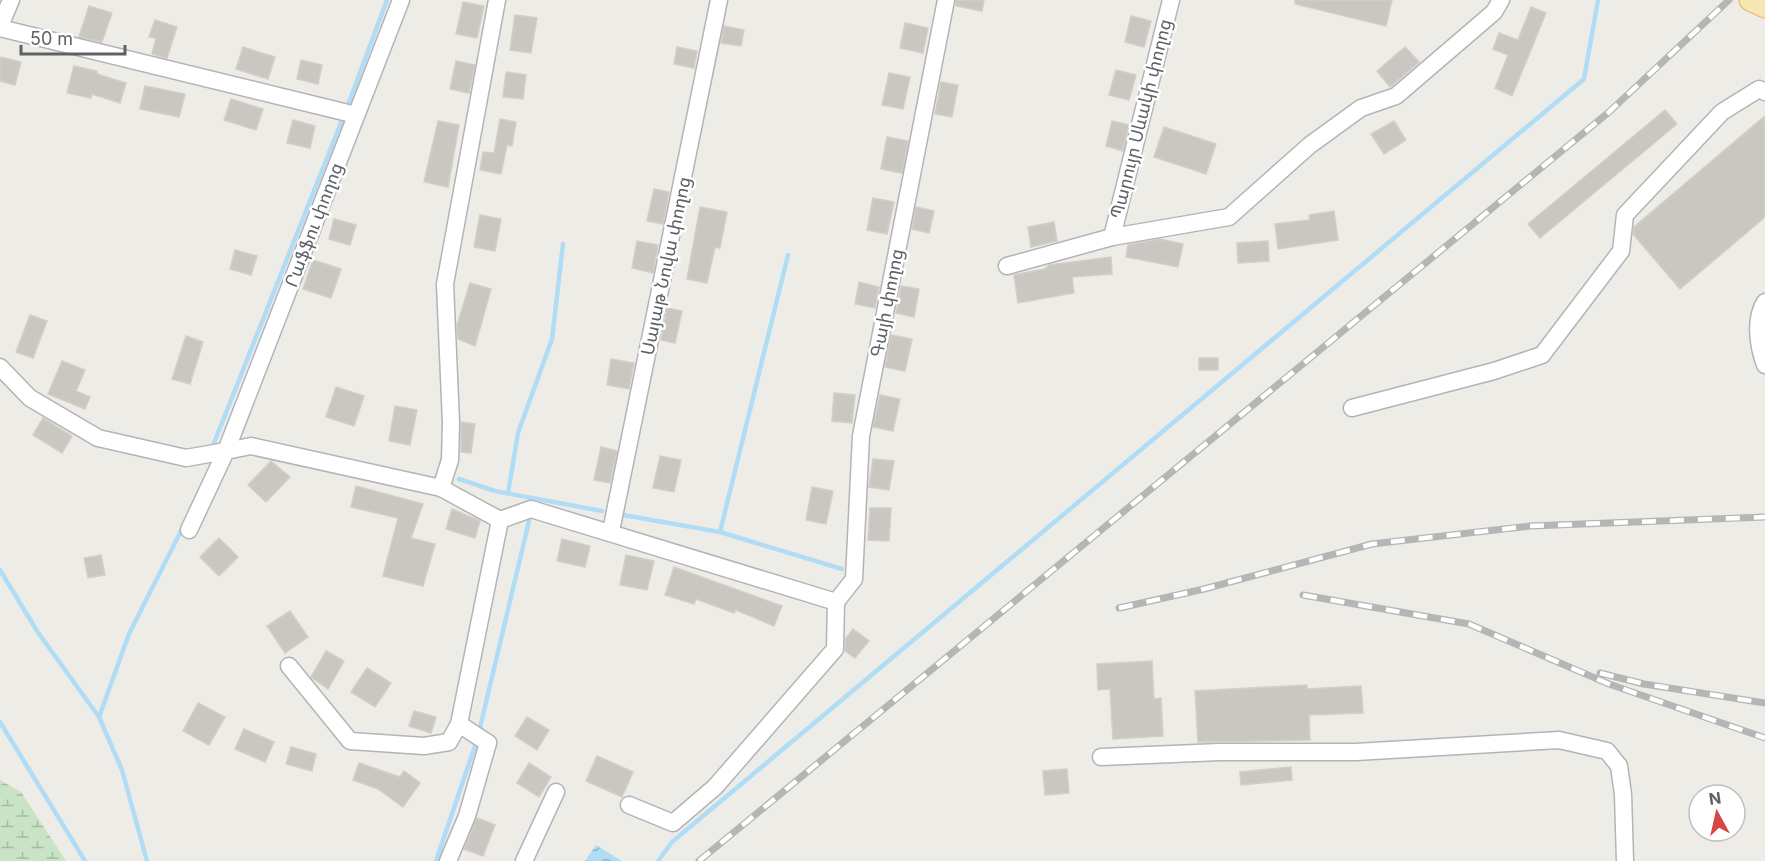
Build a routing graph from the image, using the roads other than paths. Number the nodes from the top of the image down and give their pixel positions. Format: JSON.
{"nodes":[{"id":1,"x":11,"y":0,"type":"edge"},
{"id":2,"x":401,"y":0,"type":"edge"},
{"id":3,"x":497,"y":0,"type":"edge"},
{"id":4,"x":719,"y":0,"type":"edge"},
{"id":5,"x":946,"y":0,"type":"edge"},
{"id":6,"x":1171,"y":0,"type":"edge"},
{"id":7,"x":1501,"y":0,"type":"edge"},
{"id":8,"x":1750,"y":0,"type":"edge"},
{"id":9,"x":1765,"y":7,"type":"edge"},
{"id":10,"x":0,"y":27,"type":"edge"},
{"id":11,"x":1765,"y":92,"type":"edge"},
{"id":12,"x":349,"y":113,"type":"junction"},
{"id":13,"x":1112,"y":237,"type":"junction"},
{"id":14,"x":1007,"y":266,"type":"dead end"},
{"id":15,"x":1765,"y":302,"type":"edge"},
{"id":16,"x":1765,"y":364,"type":"edge"},
{"id":17,"x":0,"y":366,"type":"edge"},
{"id":18,"x":1352,"y":408,"type":"dead end"},
{"id":19,"x":226,"y":451,"type":"junction"},
{"id":20,"x":441,"y":488,"type":"junction"},
{"id":21,"x":500,"y":520,"type":"junction"},
{"id":22,"x":189,"y":530,"type":"dead end"},
{"id":23,"x":611,"y":531,"type":"junction"},
{"id":24,"x":836,"y":602,"type":"junction"},
{"id":25,"x":289,"y":666,"type":"dead end"},
{"id":26,"x":472,"y":732,"type":"junction"},
{"id":27,"x":1101,"y":757,"type":"dead end"},
{"id":28,"x":556,"y":792,"type":"dead end"},
{"id":29,"x":628,"y":805,"type":"dead end"},
{"id":30,"x":448,"y":861,"type":"edge"},
{"id":31,"x":524,"y":861,"type":"edge"},
{"id":32,"x":1625,"y":861,"type":"edge"}],
"edges":[{"from":1,"to":10,"type":"street"},
{"from":2,"to":12,"type":"street","name":"Րաֆֆու փողոց"},
{"from":3,"to":20,"type":"street"},
{"from":4,"to":23,"type":"street","name":"Սայաթ Նովա փողոց"},
{"from":5,"to":24,"type":"street","name":"Գայի փողոց"},
{"from":6,"to":13,"type":"street","name":"Պարույր Սևակի փողոց"},
{"from":7,"to":13,"type":"street"},
{"from":8,"to":9,"type":"main road"},
{"from":10,"to":12,"type":"street"},
{"from":11,"to":18,"type":"street"},
{"from":12,"to":19,"type":"street","name":"Րաֆֆու փողոց"},
{"from":13,"to":14,"type":"street","name":"Պարույր Սևակի փողոց"},
{"from":15,"to":16,"type":"street"},
{"from":17,"to":19,"type":"street"},
{"from":19,"to":20,"type":"street"},
{"from":19,"to":22,"type":"street","name":"Րաֆֆու փողոց"},
{"from":20,"to":21,"type":"street"},
{"from":21,"to":23,"type":"street"},
{"from":21,"to":26,"type":"street"},
{"from":23,"to":24,"type":"street"},
{"from":24,"to":29,"type":"street"},
{"from":25,"to":26,"type":"street"},
{"from":26,"to":30,"type":"street"},
{"from":27,"to":32,"type":"street"},
{"from":28,"to":31,"type":"street"}]}
